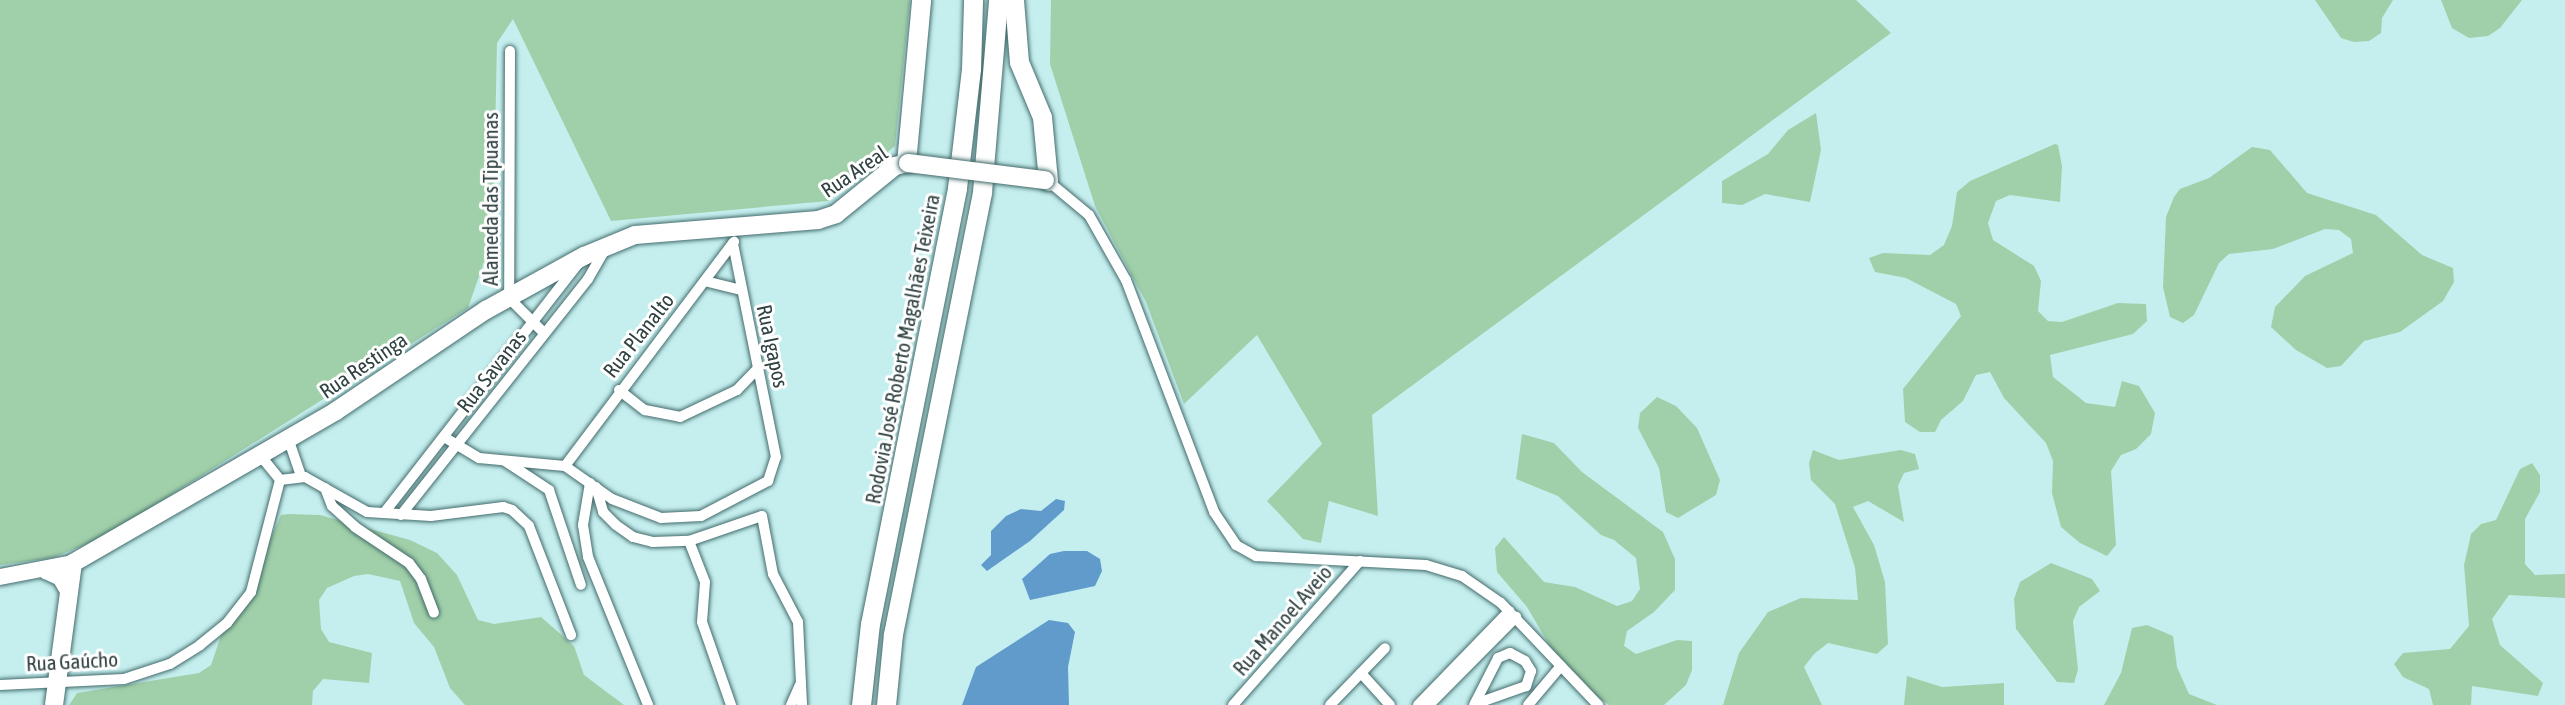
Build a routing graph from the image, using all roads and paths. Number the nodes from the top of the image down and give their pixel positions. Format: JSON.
{"nodes":[{"id":1,"x":921,"y":0,"type":"edge"},
{"id":2,"x":973,"y":0,"type":"edge"},
{"id":3,"x":998,"y":0,"type":"edge"},
{"id":4,"x":1014,"y":0,"type":"edge"},
{"id":5,"x":510,"y":51,"type":"dead end"},
{"id":6,"x":907,"y":163,"type":"junction"},
{"id":7,"x":1046,"y":180,"type":"junction"},
{"id":8,"x":738,"y":235,"type":"junction"},
{"id":9,"x":606,"y":247,"type":"junction"},
{"id":10,"x":584,"y":256,"type":"junction"},
{"id":11,"x":705,"y":281,"type":"junction"},
{"id":12,"x":741,"y":290,"type":"junction"},
{"id":13,"x":509,"y":298,"type":"junction"},
{"id":14,"x":532,"y":321,"type":"junction"},
{"id":15,"x":544,"y":333,"type":"junction"},
{"id":16,"x":758,"y":368,"type":"junction"},
{"id":17,"x":619,"y":390,"type":"junction"},
{"id":18,"x":444,"y":437,"type":"junction"},
{"id":19,"x":288,"y":438,"type":"junction"},
{"id":20,"x":456,"y":447,"type":"junction"},
{"id":21,"x":256,"y":457,"type":"junction"},
{"id":22,"x":505,"y":461,"type":"junction"},
{"id":23,"x":565,"y":466,"type":"junction"},
{"id":24,"x":301,"y":476,"type":"junction"},
{"id":25,"x":280,"y":480,"type":"junction"},
{"id":26,"x":593,"y":485,"type":"junction"},
{"id":27,"x":325,"y":488,"type":"junction"},
{"id":28,"x":384,"y":513,"type":"junction"},
{"id":29,"x":401,"y":515,"type":"junction"},
{"id":30,"x":689,"y":541,"type":"junction"},
{"id":31,"x":1360,"y":561,"type":"junction"},
{"id":32,"x":73,"y":563,"type":"junction"},
{"id":33,"x":46,"y":570,"type":"junction"},
{"id":34,"x":0,"y":577,"type":"edge"},
{"id":35,"x":581,"y":585,"type":"dead end"},
{"id":36,"x":68,"y":589,"type":"junction"},
{"id":37,"x":434,"y":613,"type":"dead end"},
{"id":38,"x":1512,"y":614,"type":"junction"},
{"id":39,"x":571,"y":635,"type":"dead end"},
{"id":40,"x":1385,"y":648,"type":"dead end"},
{"id":41,"x":1561,"y":666,"type":"junction"},
{"id":42,"x":1361,"y":673,"type":"junction"},
{"id":43,"x":802,"y":682,"type":"junction"},
{"id":44,"x":56,"y":684,"type":"junction"},
{"id":45,"x":0,"y":685,"type":"edge"},
{"id":46,"x":54,"y":705,"type":"edge"},
{"id":47,"x":648,"y":705,"type":"edge"},
{"id":48,"x":731,"y":705,"type":"edge"},
{"id":49,"x":791,"y":705,"type":"edge"},
{"id":50,"x":802,"y":705,"type":"edge"},
{"id":51,"x":861,"y":705,"type":"edge"},
{"id":52,"x":886,"y":705,"type":"edge"},
{"id":53,"x":1233,"y":705,"type":"edge"},
{"id":54,"x":1330,"y":705,"type":"edge"},
{"id":55,"x":1391,"y":705,"type":"edge"},
{"id":56,"x":1418,"y":705,"type":"edge"},
{"id":57,"x":1429,"y":705,"type":"edge"},
{"id":58,"x":1475,"y":705,"type":"edge"},
{"id":59,"x":1528,"y":705,"type":"edge"},
{"id":60,"x":1598,"y":705,"type":"edge"}],
"edges":[{"from":1,"to":6,"type":"highway"},
{"from":2,"to":51,"type":"highway","name":"Rodovia José Roberto Magalhães Teixeira"},
{"from":3,"to":52,"type":"highway"},
{"from":4,"to":7,"type":"highway"},
{"from":5,"to":13,"type":"street","name":"Alameda das Tipuanas"},
{"from":6,"to":7,"type":"main road","bridge":true},
{"from":6,"to":8,"type":"main road","name":"Rua Areal"},
{"from":7,"to":31,"type":"street"},
{"from":8,"to":9,"type":"main road","name":"Rua Restinga"},
{"from":8,"to":11,"type":"street","name":"Rua Planalto"},
{"from":8,"to":12,"type":"street","name":"Rua Igapos"},
{"from":9,"to":10,"type":"main road","name":"Rua Restinga"},
{"from":9,"to":15,"type":"street","name":"Rua Savanas"},
{"from":10,"to":13,"type":"main road","name":"Rua Restinga"},
{"from":10,"to":14,"type":"street","name":"Rua Savanas"},
{"from":11,"to":12,"type":"street"},
{"from":11,"to":17,"type":"street","name":"Rua Planalto"},
{"from":12,"to":16,"type":"street","name":"Rua Igapos"},
{"from":13,"to":14,"type":"street","name":"Alameda das Tipuanas"},
{"from":13,"to":19,"type":"main road","name":"Rua Restinga"},
{"from":14,"to":15,"type":"street","name":"Alameda das Tipuanas"},
{"from":14,"to":18,"type":"street","name":"Rua Savanas"},
{"from":15,"to":20,"type":"street","name":"Rua Savanas"},
{"from":16,"to":17,"type":"street"},
{"from":16,"to":26,"type":"street","name":"Rua Igapos"},
{"from":17,"to":23,"type":"street","name":"Rua Planalto"},
{"from":18,"to":20,"type":"street"},
{"from":18,"to":28,"type":"street","name":"Rua Savanas"},
{"from":19,"to":21,"type":"main road","name":"Rua Restinga"},
{"from":19,"to":24,"type":"street"},
{"from":20,"to":22,"type":"street"},
{"from":20,"to":29,"type":"street","name":"Rua Savanas"},
{"from":21,"to":25,"type":"street"},
{"from":21,"to":32,"type":"main road","name":"Rua Restinga"},
{"from":22,"to":23,"type":"street"},
{"from":22,"to":35,"type":"street"},
{"from":23,"to":26,"type":"street"},
{"from":24,"to":25,"type":"street"},
{"from":24,"to":27,"type":"street"},
{"from":25,"to":44,"type":"street","name":"Rua Gaúcho"},
{"from":26,"to":30,"type":"street"},
{"from":26,"to":47,"type":"street"},
{"from":27,"to":28,"type":"street"},
{"from":27,"to":37,"type":"street"},
{"from":28,"to":29,"type":"street"},
{"from":29,"to":39,"type":"street"},
{"from":30,"to":43,"type":"street"},
{"from":30,"to":48,"type":"street"},
{"from":31,"to":38,"type":"street"},
{"from":31,"to":53,"type":"street","name":"Rua Manoel Aveio"},
{"from":32,"to":33,"type":"main road","name":"Rua Restinga"},
{"from":32,"to":36,"type":"main road"},
{"from":33,"to":34,"type":"main road","name":"Rua Restinga"},
{"from":33,"to":36,"type":"main road"},
{"from":36,"to":44,"type":"main road"},
{"from":38,"to":41,"type":"street"},
{"from":38,"to":56,"type":"street"},
{"from":38,"to":57,"type":"street"},
{"from":40,"to":42,"type":"street"},
{"from":41,"to":59,"type":"street"},
{"from":41,"to":60,"type":"street"},
{"from":42,"to":54,"type":"street"},
{"from":42,"to":55,"type":"street"},
{"from":43,"to":49,"type":"street"},
{"from":43,"to":50,"type":"street"},
{"from":44,"to":45,"type":"street","name":"Rua Gaúcho"},
{"from":44,"to":46,"type":"main road"},
{"from":58,"to":58,"type":"street"}]}
